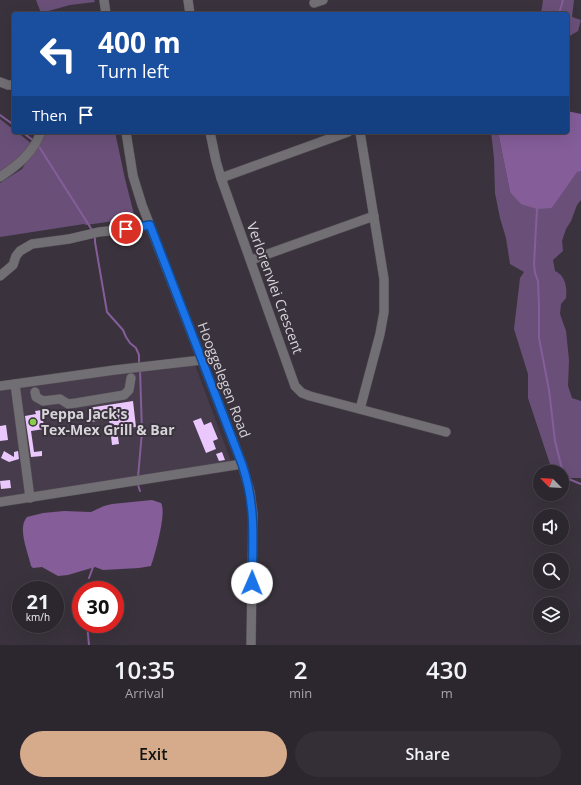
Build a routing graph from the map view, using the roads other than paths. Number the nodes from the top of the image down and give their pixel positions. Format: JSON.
{"nodes":[{"id":1,"x":104,"y":0,"type":"edge"},
{"id":2,"x":188,"y":0,"type":"edge"},
{"id":3,"x":106,"y":12,"type":"edge"},
{"id":4,"x":190,"y":12,"type":"edge"},
{"id":5,"x":0,"y":82,"type":"edge"},
{"id":6,"x":12,"y":85,"type":"edge"},
{"id":7,"x":40,"y":134,"type":"edge"},
{"id":8,"x":126,"y":134,"type":"edge"},
{"id":9,"x":210,"y":134,"type":"edge"},
{"id":10,"x":342,"y":134,"type":"edge"},
{"id":11,"x":360,"y":134,"type":"edge"},
{"id":12,"x":0,"y":177,"type":"edge"},
{"id":13,"x":221,"y":178,"type":"junction"},
{"id":14,"x":374,"y":216,"type":"junction"},
{"id":15,"x":150,"y":225,"type":"junction"},
{"id":16,"x":251,"y":260,"type":"junction"},
{"id":17,"x":0,"y":276,"type":"edge"},
{"id":18,"x":202,"y":360,"type":"junction"},
{"id":19,"x":131,"y":378,"type":"dead end"},
{"id":20,"x":15,"y":384,"type":"junction"},
{"id":21,"x":0,"y":386,"type":"edge"},
{"id":22,"x":35,"y":392,"type":"dead end"},
{"id":23,"x":360,"y":409,"type":"junction"},
{"id":24,"x":446,"y":432,"type":"dead end"},
{"id":25,"x":242,"y":464,"type":"junction"},
{"id":26,"x":30,"y":498,"type":"junction"},
{"id":27,"x":0,"y":502,"type":"edge"},
{"id":28,"x":251,"y":645,"type":"edge"}],
"edges":[{"from":1,"to":3,"type":"street"},
{"from":2,"to":4,"type":"street"},
{"from":5,"to":6,"type":"street"},
{"from":7,"to":12,"type":"street"},
{"from":8,"to":15,"type":"street","name":"Hooggelegen Road"},
{"from":9,"to":13,"type":"street","name":"Verlorenvlei Crescent"},
{"from":10,"to":13,"type":"street"},
{"from":11,"to":14,"type":"street"},
{"from":13,"to":16,"type":"street","name":"Verlorenvlei Crescent"},
{"from":14,"to":16,"type":"street"},
{"from":14,"to":23,"type":"street"},
{"from":15,"to":17,"type":"street"},
{"from":15,"to":18,"type":"street","name":"Hooggelegen Road"},
{"from":16,"to":23,"type":"street","name":"Verlorenvlei Crescent"},
{"from":18,"to":20,"type":"street"},
{"from":18,"to":25,"type":"street","name":"Hooggelegen Road"},
{"from":19,"to":22,"type":"street"},
{"from":20,"to":21,"type":"street"},
{"from":20,"to":26,"type":"street"},
{"from":23,"to":24,"type":"street","name":"Verlorenvlei Crescent"},
{"from":25,"to":26,"type":"street"},
{"from":25,"to":28,"type":"street","name":"Hooggelegen Road"},
{"from":26,"to":27,"type":"street"}]}
